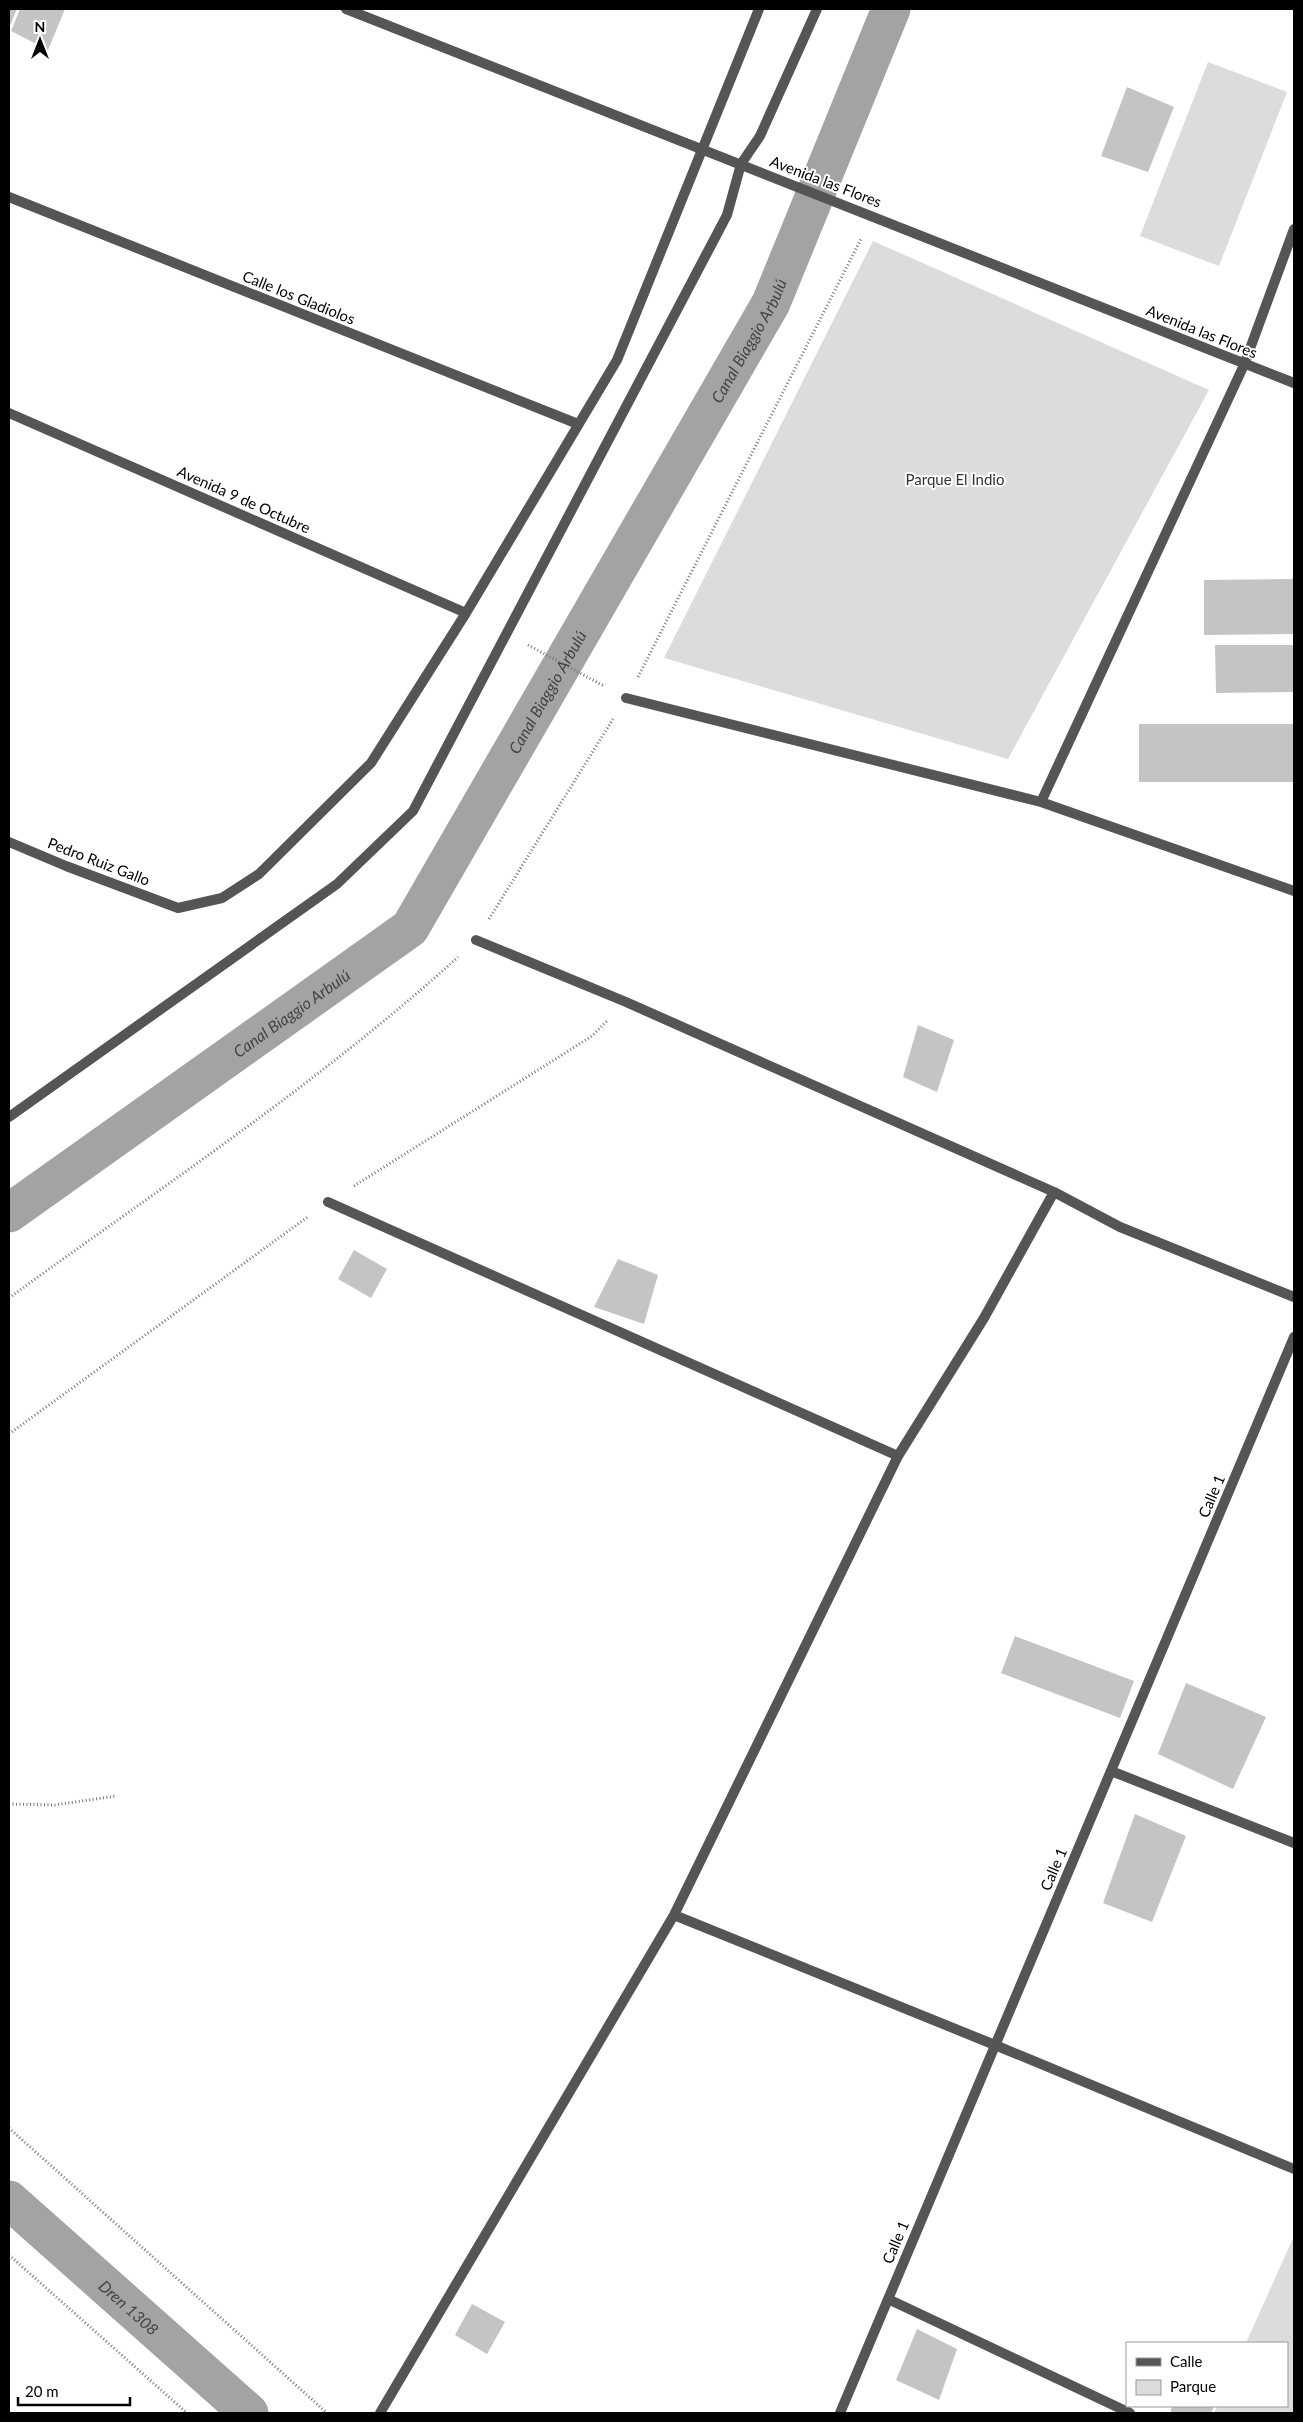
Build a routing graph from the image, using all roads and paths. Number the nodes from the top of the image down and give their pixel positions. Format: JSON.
{"nodes":[{"id":1,"x":346,"y":9,"type":"edge"},
{"id":2,"x":759,"y":9,"type":"edge"},
{"id":3,"x":817,"y":9,"type":"edge"},
{"id":4,"x":702,"y":150,"type":"junction"},
{"id":5,"x":741,"y":164,"type":"junction"},
{"id":6,"x":9,"y":197,"type":"edge"},
{"id":7,"x":869,"y":213,"type":"junction"},
{"id":8,"x":1294,"y":229,"type":"edge"},
{"id":9,"x":1244,"y":365,"type":"junction"},
{"id":10,"x":1294,"y":383,"type":"edge"},
{"id":11,"x":9,"y":413,"type":"edge"},
{"id":12,"x":578,"y":424,"type":"junction"},
{"id":13,"x":466,"y":613,"type":"junction"},
{"id":14,"x":523,"y":642,"type":"dead end"},
{"id":15,"x":605,"y":687,"type":"dead end"},
{"id":16,"x":626,"y":698,"type":"junction"},
{"id":17,"x":1041,"y":802,"type":"junction"},
{"id":18,"x":9,"y":842,"type":"edge"},
{"id":19,"x":1294,"y":891,"type":"edge"},
{"id":20,"x":476,"y":940,"type":"junction"},
{"id":21,"x":9,"y":1117,"type":"edge"},
{"id":22,"x":1054,"y":1192,"type":"junction"},
{"id":23,"x":328,"y":1202,"type":"dead end"},
{"id":24,"x":1294,"y":1297,"type":"edge"},
{"id":25,"x":9,"y":1298,"type":"edge"},
{"id":26,"x":1294,"y":1337,"type":"edge"},
{"id":27,"x":898,"y":1456,"type":"junction"},
{"id":28,"x":1111,"y":1771,"type":"junction"},
{"id":29,"x":116,"y":1796,"type":"dead end"},
{"id":30,"x":9,"y":1804,"type":"edge"},
{"id":31,"x":1294,"y":1843,"type":"edge"},
{"id":32,"x":674,"y":1915,"type":"junction"},
{"id":33,"x":995,"y":2045,"type":"junction"},
{"id":34,"x":9,"y":2128,"type":"edge"},
{"id":35,"x":1294,"y":2169,"type":"edge"},
{"id":36,"x":9,"y":2255,"type":"edge"},
{"id":37,"x":888,"y":2299,"type":"junction"},
{"id":38,"x":187,"y":2413,"type":"edge"},
{"id":39,"x":327,"y":2413,"type":"edge"},
{"id":40,"x":380,"y":2413,"type":"edge"},
{"id":41,"x":840,"y":2413,"type":"edge"},
{"id":42,"x":1130,"y":2413,"type":"edge"}],
"edges":[{"from":1,"to":4,"type":"street","name":"Avenida las Flores"},
{"from":2,"to":4,"type":"street"},
{"from":3,"to":5,"type":"street"},
{"from":4,"to":5,"type":"street","name":"Avenida las Flores"},
{"from":4,"to":12,"type":"street"},
{"from":5,"to":7,"type":"street","name":"Avenida las Flores"},
{"from":5,"to":21,"type":"street"},
{"from":6,"to":12,"type":"street","name":"Calle los Gladiolos"},
{"from":7,"to":9,"type":"street","name":"Avenida las Flores"},
{"from":7,"to":16,"type":"path"},
{"from":8,"to":9,"type":"street"},
{"from":9,"to":10,"type":"street","name":"Avenida las Flores"},
{"from":9,"to":17,"type":"street"},
{"from":11,"to":13,"type":"street","name":"Avenida 9 de Octubre"},
{"from":12,"to":13,"type":"street"},
{"from":13,"to":18,"type":"street","name":"Pedro Ruiz Gallo"},
{"from":14,"to":15,"type":"path"},
{"from":16,"to":17,"type":"street"},
{"from":16,"to":20,"type":"path"},
{"from":17,"to":19,"type":"street"},
{"from":20,"to":22,"type":"street"},
{"from":20,"to":25,"type":"path"},
{"from":22,"to":24,"type":"street"},
{"from":22,"to":27,"type":"street"},
{"from":23,"to":27,"type":"street"},
{"from":26,"to":28,"type":"street","name":"Calle 1"},
{"from":27,"to":32,"type":"street"},
{"from":28,"to":31,"type":"street"},
{"from":28,"to":33,"type":"street","name":"Calle 1"},
{"from":29,"to":30,"type":"path"},
{"from":32,"to":33,"type":"street"},
{"from":32,"to":40,"type":"street"},
{"from":33,"to":35,"type":"street"},
{"from":33,"to":37,"type":"street","name":"Calle 1"},
{"from":34,"to":39,"type":"path"},
{"from":36,"to":38,"type":"path"},
{"from":37,"to":41,"type":"street","name":"Calle 1"},
{"from":37,"to":42,"type":"street"}]}
